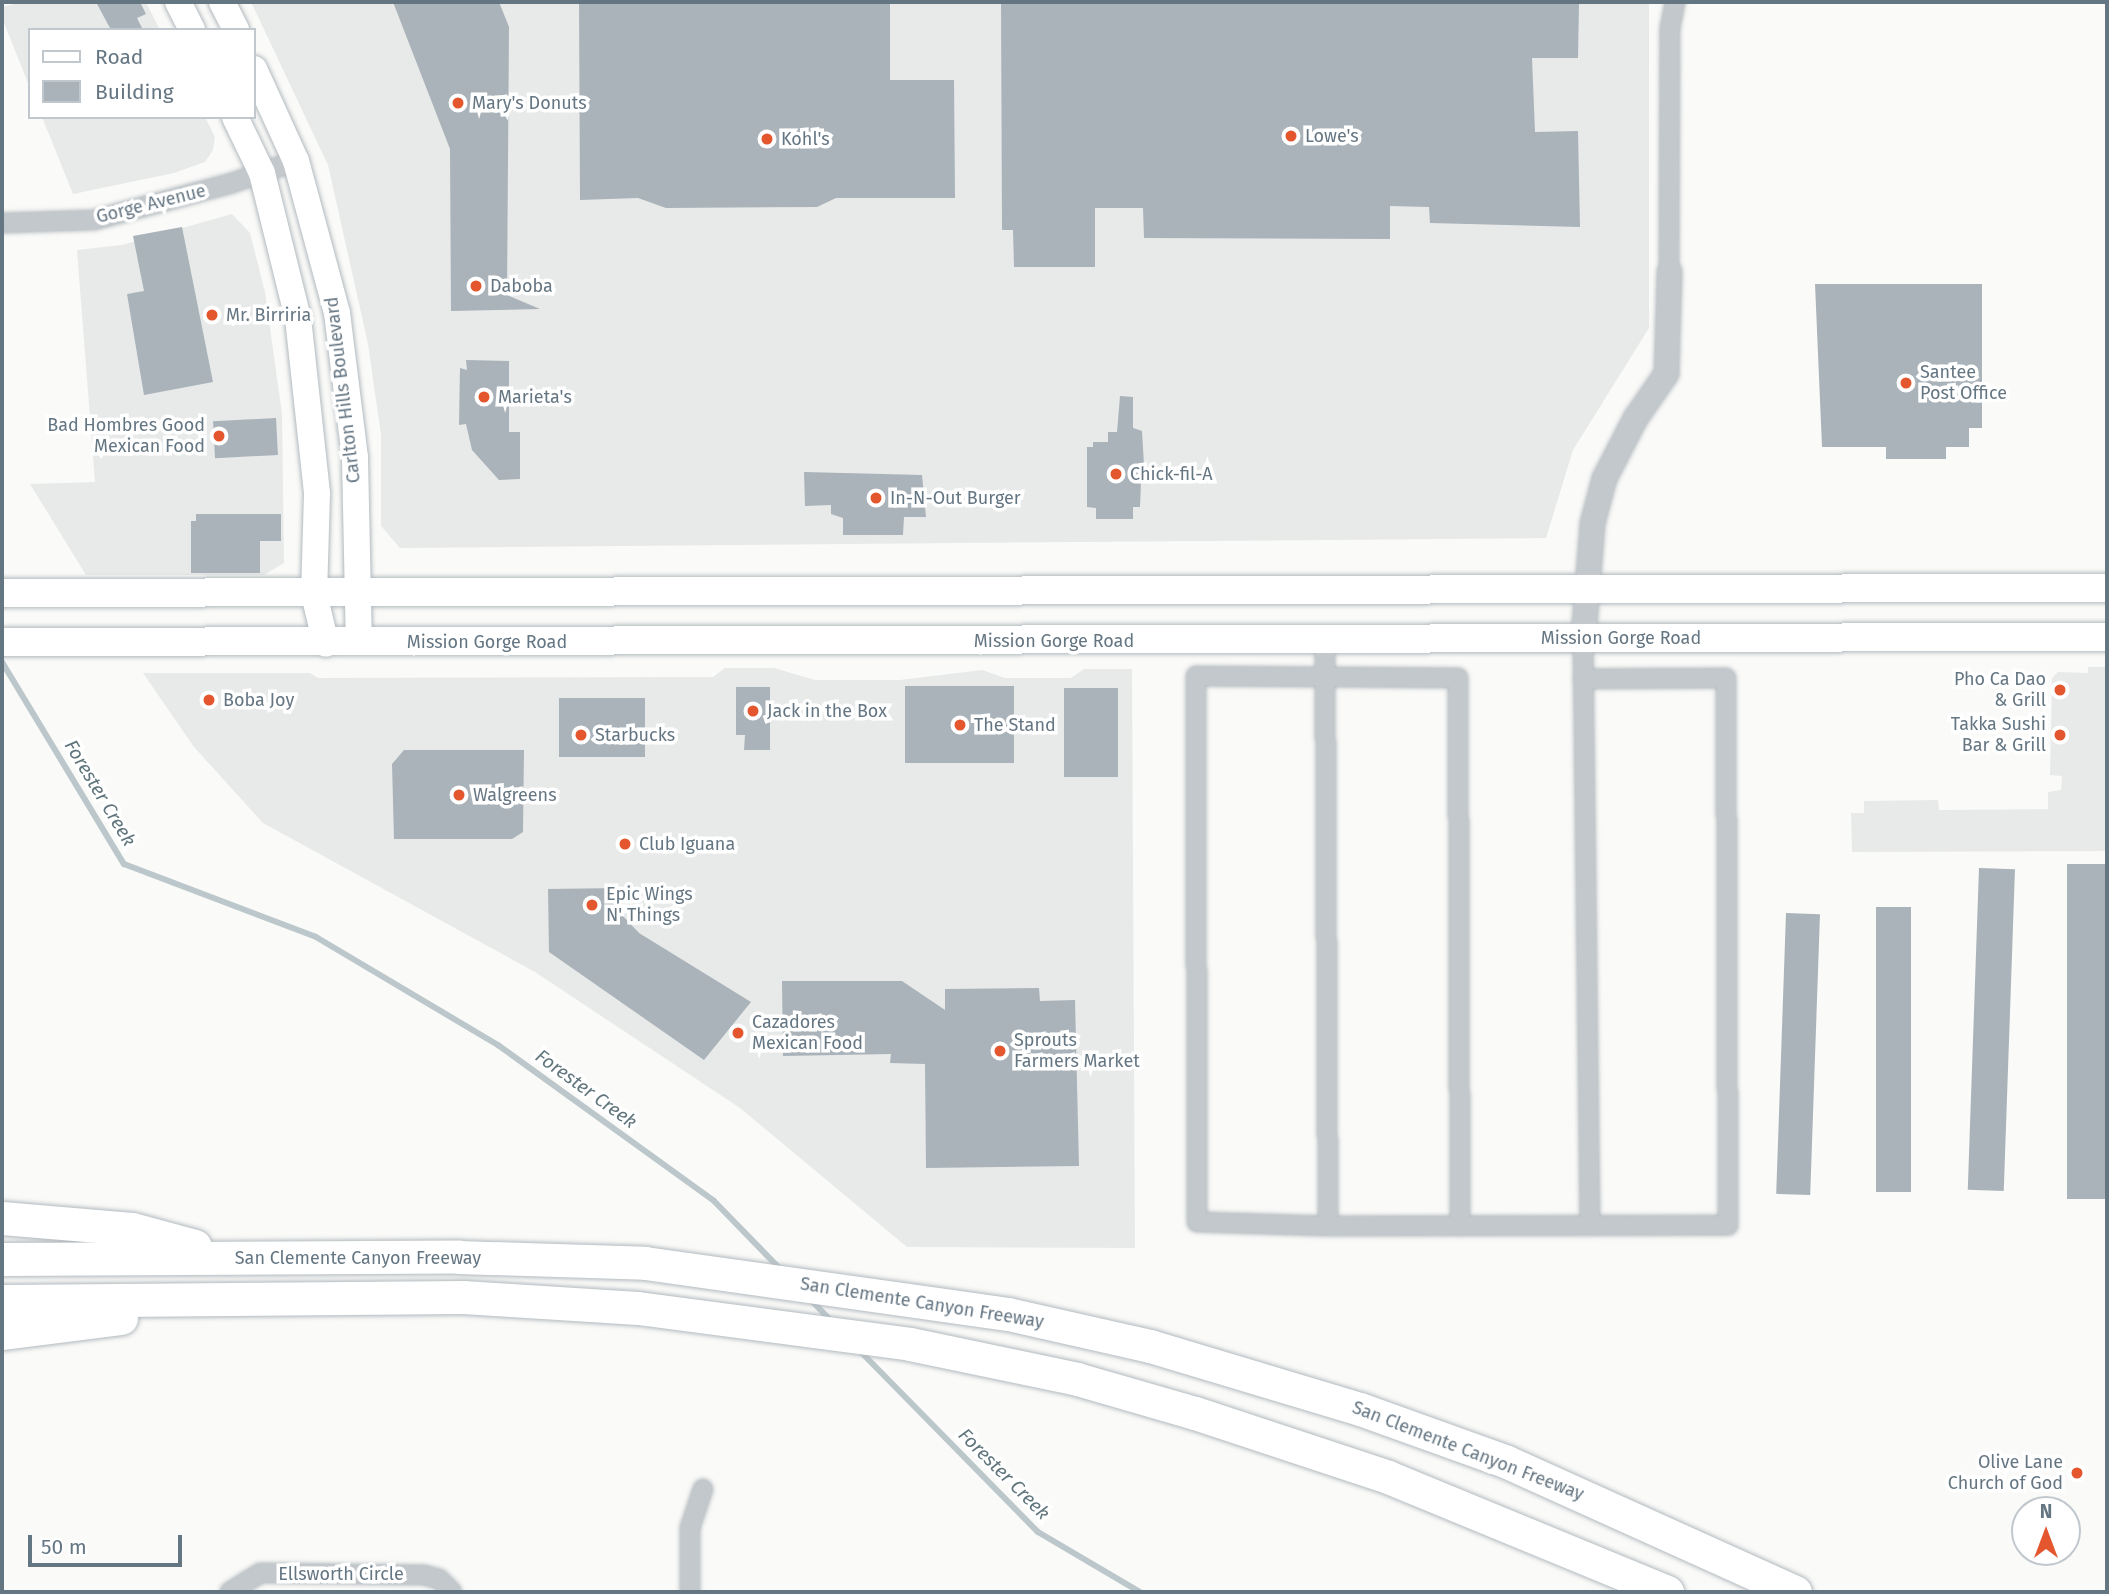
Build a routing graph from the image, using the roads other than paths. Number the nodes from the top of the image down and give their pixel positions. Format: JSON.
{"nodes":[{"id":1,"x":178,"y":2,"type":"edge"},
{"id":2,"x":222,"y":2,"type":"edge"},
{"id":3,"x":1675,"y":2,"type":"edge"},
{"id":4,"x":191,"y":28,"type":"edge"},
{"id":5,"x":235,"y":28,"type":"edge"},
{"id":6,"x":256,"y":73,"type":"edge"},
{"id":7,"x":236,"y":119,"type":"edge"},
{"id":8,"x":296,"y":160,"type":"junction"},
{"id":9,"x":262,"y":173,"type":"junction"},
{"id":10,"x":2,"y":223,"type":"edge"},
{"id":11,"x":1669,"y":271,"type":"joint"},
{"id":12,"x":2107,"y":587,"type":"edge"},
{"id":13,"x":1590,"y":590,"type":"junction"},
{"id":14,"x":2,"y":593,"type":"edge"},
{"id":15,"x":314,"y":594,"type":"junction"},
{"id":16,"x":358,"y":594,"type":"junction"},
{"id":17,"x":2107,"y":637,"type":"edge"},
{"id":18,"x":1583,"y":638,"type":"junction"},
{"id":19,"x":1325,"y":640,"type":"junction"},
{"id":20,"x":2,"y":642,"type":"edge"},
{"id":21,"x":359,"y":642,"type":"junction"},
{"id":22,"x":326,"y":644,"type":"junction"},
{"id":23,"x":1324,"y":678,"type":"junction"},
{"id":24,"x":1583,"y":679,"type":"junction"},
{"id":25,"x":2,"y":1218,"type":"edge"},
{"id":26,"x":1590,"y":1225,"type":"junction"},
{"id":27,"x":1328,"y":1226,"type":"junction"},
{"id":28,"x":1460,"y":1226,"type":"junction"},
{"id":29,"x":235,"y":1258,"type":"junction"},
{"id":30,"x":2,"y":1259,"type":"edge"},
{"id":31,"x":269,"y":1300,"type":"junction"},
{"id":32,"x":2,"y":1301,"type":"edge"},
{"id":33,"x":2,"y":1334,"type":"edge"},
{"id":34,"x":703,"y":1489,"type":"dead end"},
{"id":35,"x":230,"y":1592,"type":"edge"},
{"id":36,"x":452,"y":1592,"type":"edge"},
{"id":37,"x":691,"y":1592,"type":"edge"},
{"id":38,"x":1667,"y":1592,"type":"edge"},
{"id":39,"x":1795,"y":1592,"type":"edge"}],
"edges":[{"from":1,"to":4,"type":"main road"},
{"from":2,"to":5,"type":"main road"},
{"from":3,"to":11,"type":"street"},
{"from":6,"to":8,"type":"main road","name":"Carlton Hills Boulevard"},
{"from":7,"to":9,"type":"main road","name":"Carlton Hills Boulevard"},
{"from":8,"to":9,"type":"street","name":"Gorge Avenue"},
{"from":8,"to":16,"type":"main road","name":"Carlton Hills Boulevard"},
{"from":9,"to":10,"type":"street","name":"Gorge Avenue"},
{"from":9,"to":15,"type":"main road","name":"Carlton Hills Boulevard"},
{"from":11,"to":13,"type":"street"},
{"from":12,"to":13,"type":"main road"},
{"from":13,"to":16,"type":"main road"},
{"from":13,"to":18,"type":"street"},
{"from":14,"to":15,"type":"main road"},
{"from":15,"to":16,"type":"main road"},
{"from":15,"to":22,"type":"main road","name":"Carlton Hills Boulevard"},
{"from":16,"to":21,"type":"main road","name":"Carlton Hills Boulevard"},
{"from":17,"to":18,"type":"main road","name":"Mission Gorge Road"},
{"from":18,"to":19,"type":"main road","name":"Mission Gorge Road"},
{"from":18,"to":24,"type":"street"},
{"from":19,"to":21,"type":"main road","name":"Mission Gorge Road"},
{"from":19,"to":23,"type":"street"},
{"from":20,"to":22,"type":"main road","name":"Mission Gorge Road"},
{"from":21,"to":22,"type":"main road","name":"Mission Gorge Road"},
{"from":23,"to":27,"type":"street"},
{"from":23,"to":27,"type":"street"},
{"from":23,"to":28,"type":"street"},
{"from":24,"to":26,"type":"street"},
{"from":24,"to":26,"type":"street"},
{"from":25,"to":29,"type":"highway"},
{"from":26,"to":28,"type":"street"},
{"from":27,"to":28,"type":"street"},
{"from":29,"to":30,"type":"highway","name":"San Clemente Canyon Freeway"},
{"from":29,"to":39,"type":"highway","name":"San Clemente Canyon Freeway"},
{"from":31,"to":32,"type":"highway"},
{"from":31,"to":33,"type":"highway"},
{"from":31,"to":38,"type":"highway"},
{"from":34,"to":37,"type":"street"},
{"from":35,"to":36,"type":"street","name":"Ellsworth Circle"}]}
